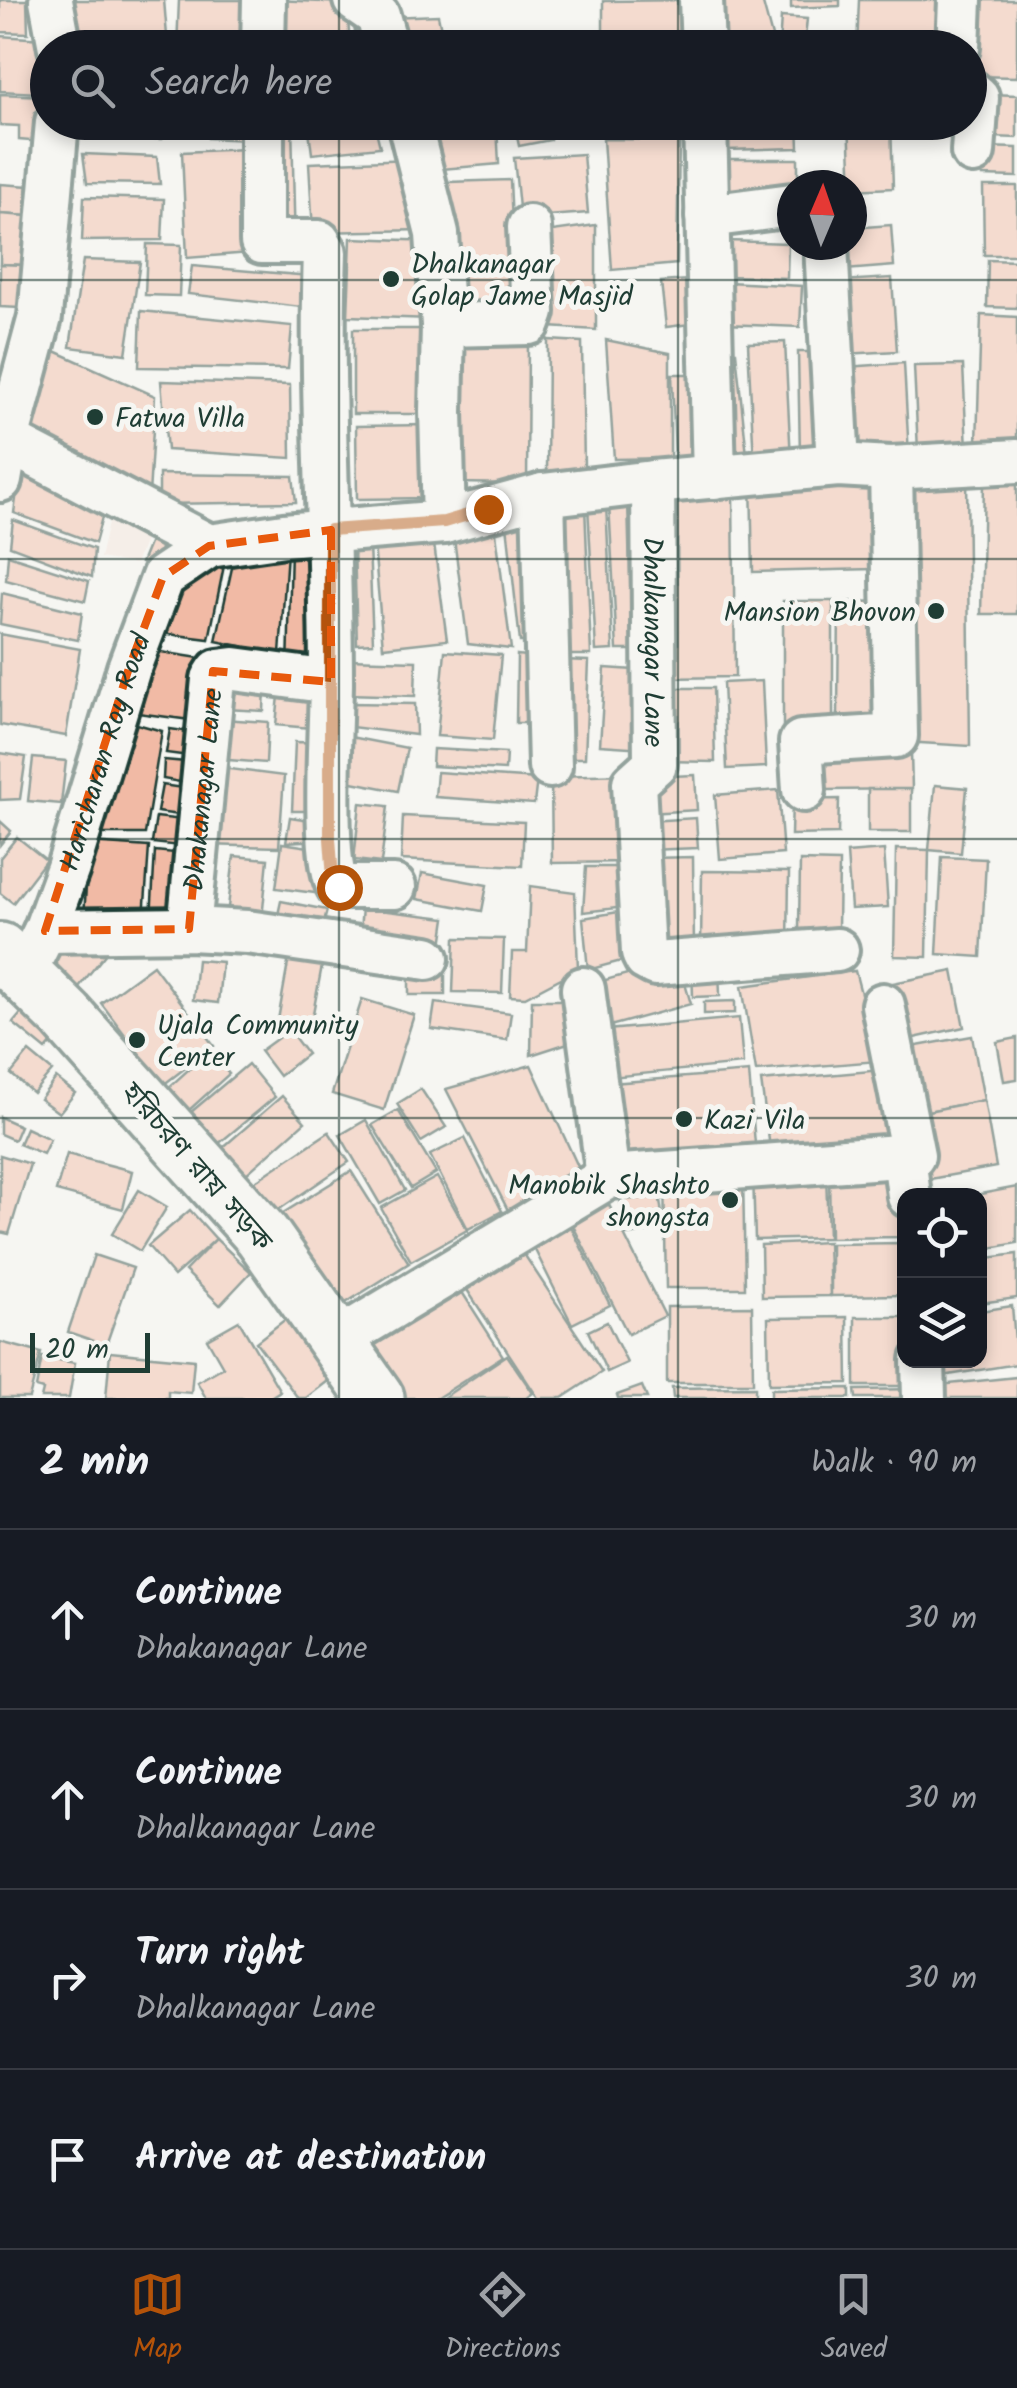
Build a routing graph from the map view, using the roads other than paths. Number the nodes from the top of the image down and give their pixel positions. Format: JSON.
{"nodes":[{"id":1,"x":52,"y":0,"type":"edge"},
{"id":2,"x":264,"y":0,"type":"edge"},
{"id":3,"x":702,"y":0,"type":"edge"},
{"id":4,"x":960,"y":0,"type":"edge"},
{"id":5,"x":57,"y":30,"type":"edge"},
{"id":6,"x":264,"y":30,"type":"edge"},
{"id":7,"x":703,"y":30,"type":"edge"},
{"id":8,"x":959,"y":30,"type":"edge"},
{"id":9,"x":55,"y":140,"type":"edge"},
{"id":10,"x":262,"y":140,"type":"edge"},
{"id":11,"x":414,"y":140,"type":"edge"},
{"id":12,"x":705,"y":140,"type":"edge"},
{"id":13,"x":973,"y":140,"type":"edge"},
{"id":14,"x":972,"y":152,"type":"dead end"},
{"id":15,"x":777,"y":207,"type":"edge"},
{"id":16,"x":707,"y":216,"type":"junction"},
{"id":17,"x":528,"y":227,"type":"dead end"},
{"id":18,"x":827,"y":260,"type":"edge"},
{"id":19,"x":443,"y":325,"type":"junction"},
{"id":20,"x":2,"y":452,"type":"edge"},
{"id":21,"x":1017,"y":461,"type":"edge"},
{"id":22,"x":838,"y":465,"type":"junction"},
{"id":23,"x":907,"y":468,"type":"junction"},
{"id":24,"x":714,"y":477,"type":"junction"},
{"id":25,"x":653,"y":482,"type":"junction"},
{"id":26,"x":544,"y":495,"type":"junction"},
{"id":27,"x":444,"y":522,"type":"junction"},
{"id":28,"x":330,"y":530,"type":"junction"},
{"id":29,"x":209,"y":546,"type":"junction"},
{"id":30,"x":331,"y":682,"type":"junction"},
{"id":31,"x":550,"y":766,"type":"dead end"},
{"id":32,"x":804,"y":790,"type":"dead end"},
{"id":33,"x":394,"y":887,"type":"dead end"},
{"id":34,"x":189,"y":929,"type":"junction"},
{"id":35,"x":838,"y":950,"type":"dead end"},
{"id":36,"x":23,"y":953,"type":"edge"},
{"id":37,"x":426,"y":958,"type":"dead end"},
{"id":38,"x":582,"y":989,"type":"dead end"},
{"id":39,"x":883,"y":1005,"type":"dead end"},
{"id":40,"x":906,"y":1176,"type":"edge"},
{"id":41,"x":608,"y":1178,"type":"junction"},
{"id":42,"x":336,"y":1341,"type":"junction"},
{"id":43,"x":923,"y":1368,"type":"edge"},
{"id":44,"x":376,"y":1398,"type":"edge"},
{"id":45,"x":924,"y":1398,"type":"edge"}],
"edges":[{"from":1,"to":5,"type":"street"},
{"from":2,"to":6,"type":"street"},
{"from":3,"to":7,"type":"street"},
{"from":4,"to":8,"type":"street"},
{"from":9,"to":20,"type":"street"},
{"from":10,"to":28,"type":"street"},
{"from":11,"to":19,"type":"street"},
{"from":12,"to":16,"type":"street"},
{"from":13,"to":14,"type":"street"},
{"from":15,"to":16,"type":"street"},
{"from":16,"to":24,"type":"street"},
{"from":17,"to":19,"type":"street"},
{"from":18,"to":22,"type":"street"},
{"from":19,"to":27,"type":"street"},
{"from":20,"to":29,"type":"street"},
{"from":21,"to":23,"type":"street"},
{"from":22,"to":23,"type":"street"},
{"from":22,"to":24,"type":"street"},
{"from":23,"to":32,"type":"street"},
{"from":24,"to":25,"type":"street"},
{"from":25,"to":26,"type":"street"},
{"from":25,"to":35,"type":"street","name":"Dhalkanagar Lane"},
{"from":26,"to":27,"type":"street"},
{"from":26,"to":31,"type":"street"},
{"from":27,"to":28,"type":"street"},
{"from":28,"to":29,"type":"street"},
{"from":28,"to":30,"type":"street"},
{"from":29,"to":36,"type":"street","name":"Haricharan Roy Road"},
{"from":30,"to":33,"type":"street"},
{"from":30,"to":34,"type":"street","name":"Dhakanagar Lane"},
{"from":34,"to":36,"type":"street"},
{"from":34,"to":37,"type":"street"},
{"from":36,"to":42,"type":"main road","name":"হরিচরণ রায় সড়ক"},
{"from":38,"to":41,"type":"street"},
{"from":39,"to":40,"type":"street"},
{"from":40,"to":41,"type":"street"},
{"from":41,"to":42,"type":"street"},
{"from":42,"to":44,"type":"main road","name":"হরিচরণ রায় সড়ক"},
{"from":43,"to":45,"type":"street"}]}
